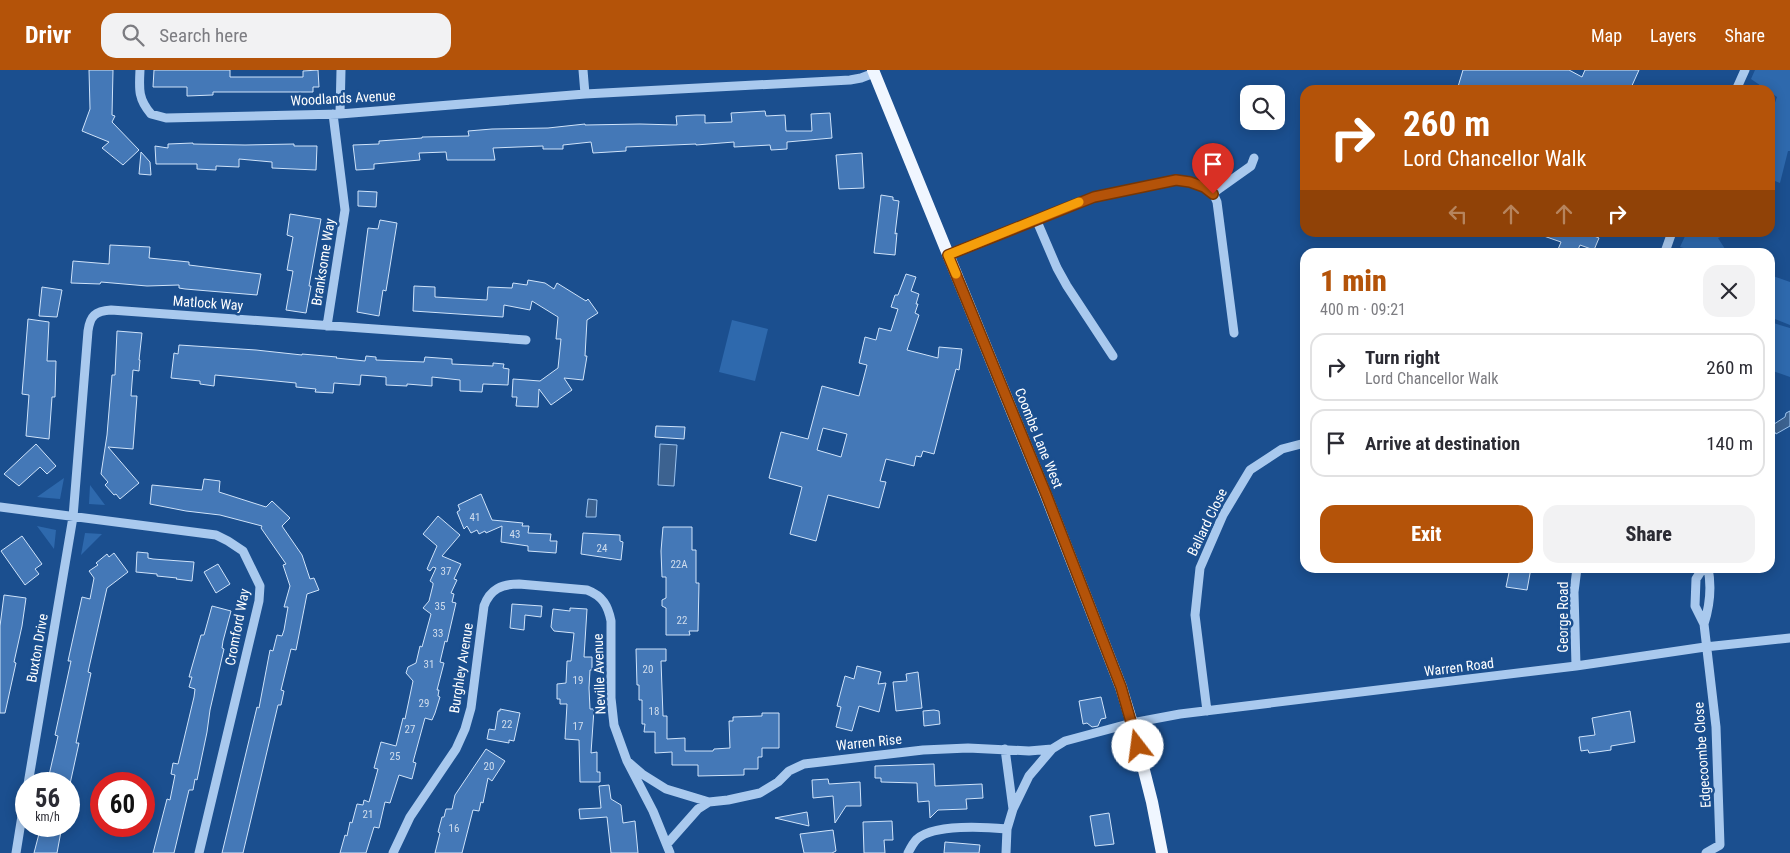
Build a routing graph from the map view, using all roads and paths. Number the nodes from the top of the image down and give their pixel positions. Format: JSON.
{"nodes":[{"id":1,"x":140,"y":70,"type":"edge"},
{"id":2,"x":341,"y":70,"type":"edge"},
{"id":3,"x":583,"y":70,"type":"edge"},
{"id":4,"x":1746,"y":70,"type":"edge"},
{"id":5,"x":874,"y":72,"type":"edge"},
{"id":6,"x":1738,"y":85,"type":"edge"},
{"id":7,"x":585,"y":94,"type":"junction"},
{"id":8,"x":336,"y":114,"type":"junction"},
{"id":9,"x":1254,"y":158,"type":"dead end"},
{"id":10,"x":1213,"y":194,"type":"junction"},
{"id":11,"x":1036,"y":219,"type":"junction"},
{"id":12,"x":948,"y":255,"type":"junction"},
{"id":13,"x":327,"y":326,"type":"junction"},
{"id":14,"x":1234,"y":333,"type":"dead end"},
{"id":15,"x":526,"y":340,"type":"dead end"},
{"id":16,"x":1113,"y":356,"type":"dead end"},
{"id":17,"x":1300,"y":444,"type":"edge"},
{"id":18,"x":0,"y":507,"type":"edge"},
{"id":19,"x":73,"y":517,"type":"junction"},
{"id":20,"x":1576,"y":573,"type":"edge"},
{"id":21,"x":1700,"y":573,"type":"edge"},
{"id":22,"x":1709,"y":573,"type":"edge"},
{"id":23,"x":552,"y":586,"type":"joint"},
{"id":24,"x":1704,"y":624,"type":"junction"},
{"id":25,"x":1790,"y":638,"type":"edge"},
{"id":26,"x":1705,"y":647,"type":"junction"},
{"id":27,"x":1576,"y":666,"type":"junction"},
{"id":28,"x":1207,"y":711,"type":"junction"},
{"id":29,"x":1132,"y":723,"type":"junction"},
{"id":30,"x":1005,"y":749,"type":"junction"},
{"id":31,"x":1052,"y":749,"type":"junction"},
{"id":32,"x":627,"y":761,"type":"junction"},
{"id":33,"x":30,"y":772,"type":"edge"},
{"id":34,"x":709,"y":802,"type":"junction"},
{"id":35,"x":1013,"y":809,"type":"junction"},
{"id":36,"x":1007,"y":829,"type":"junction"},
{"id":37,"x":19,"y":837,"type":"edge"},
{"id":38,"x":667,"y":844,"type":"junction"},
{"id":39,"x":16,"y":853,"type":"edge"},
{"id":40,"x":199,"y":853,"type":"edge"},
{"id":41,"x":393,"y":853,"type":"edge"},
{"id":42,"x":670,"y":853,"type":"edge"},
{"id":43,"x":908,"y":853,"type":"edge"},
{"id":44,"x":1006,"y":853,"type":"edge"},
{"id":45,"x":1162,"y":853,"type":"edge"},
{"id":46,"x":1706,"y":853,"type":"edge"}],
"edges":[{"from":1,"to":8,"type":"street","name":"Woodlands Avenue"},
{"from":2,"to":8,"type":"street","name":"Branksome Way"},
{"from":3,"to":7,"type":"street"},
{"from":4,"to":6,"type":"street"},
{"from":5,"to":7,"type":"street","name":"Woodlands Avenue"},
{"from":5,"to":12,"type":"main road","name":"Coombe Lane West"},
{"from":7,"to":8,"type":"street","name":"Woodlands Avenue"},
{"from":8,"to":13,"type":"street","name":"Branksome Way"},
{"from":9,"to":10,"type":"street"},
{"from":10,"to":11,"type":"street"},
{"from":10,"to":14,"type":"street"},
{"from":11,"to":12,"type":"street"},
{"from":11,"to":16,"type":"street"},
{"from":12,"to":29,"type":"main road","name":"Coombe Lane West"},
{"from":13,"to":15,"type":"street","name":"Matlock Way"},
{"from":13,"to":19,"type":"street","name":"Matlock Way"},
{"from":17,"to":28,"type":"street","name":"Ballard Close"},
{"from":18,"to":19,"type":"street","name":"Cromford Way"},
{"from":19,"to":33,"type":"street","name":"Buxton Drive"},
{"from":19,"to":40,"type":"street","name":"Cromford Way"},
{"from":20,"to":27,"type":"street","name":"George Road"},
{"from":21,"to":24,"type":"street"},
{"from":22,"to":24,"type":"street"},
{"from":23,"to":32,"type":"street","name":"Neville Avenue"},
{"from":23,"to":41,"type":"street","name":"Burghley Avenue"},
{"from":24,"to":26,"type":"street"},
{"from":25,"to":26,"type":"street","name":"Warren Road"},
{"from":26,"to":27,"type":"street","name":"Warren Road"},
{"from":26,"to":46,"type":"street","name":"Edgecoombe Close"},
{"from":27,"to":28,"type":"street","name":"Warren Road"},
{"from":28,"to":29,"type":"street","name":"Warren Road"},
{"from":29,"to":31,"type":"street","name":"Warren Rise"},
{"from":29,"to":45,"type":"main road","name":"Coombe Lane West"},
{"from":30,"to":31,"type":"street","name":"Warren Rise"},
{"from":30,"to":34,"type":"street","name":"Warren Rise"},
{"from":30,"to":35,"type":"street"},
{"from":31,"to":35,"type":"street"},
{"from":32,"to":34,"type":"street","name":"Warren Rise"},
{"from":32,"to":38,"type":"street","name":"Neville Avenue"},
{"from":34,"to":38,"type":"street"},
{"from":35,"to":36,"type":"street"},
{"from":36,"to":43,"type":"street"},
{"from":36,"to":44,"type":"street"},
{"from":37,"to":39,"type":"street"},
{"from":38,"to":42,"type":"street","name":"Neville Avenue"}]}
